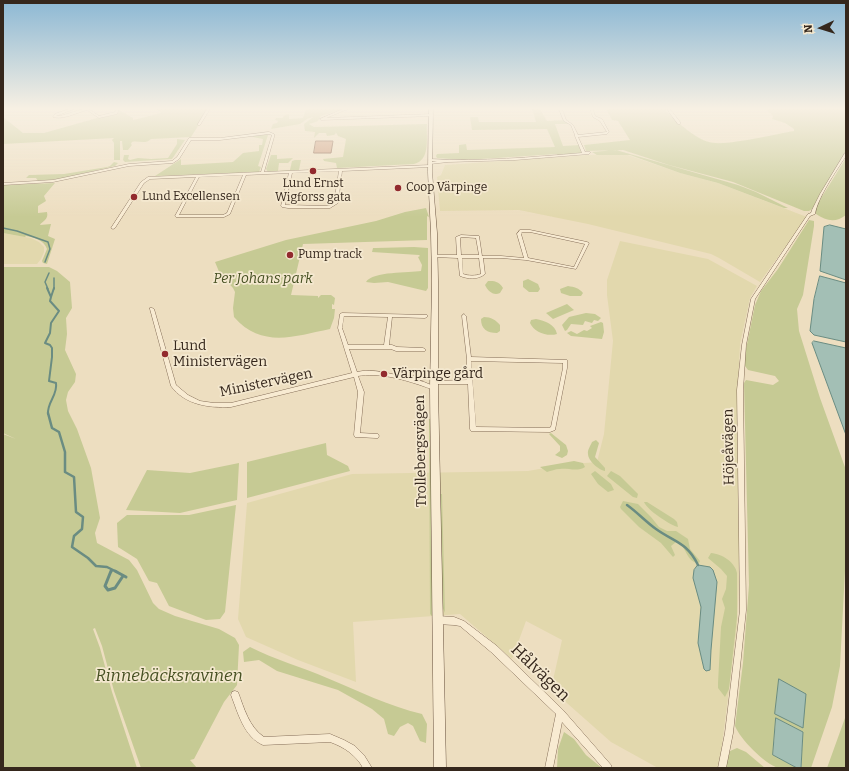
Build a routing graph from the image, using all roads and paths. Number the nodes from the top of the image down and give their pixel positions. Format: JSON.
{"nodes":[{"id":1,"x":186,"y":145,"type":"edge"},
{"id":2,"x":271,"y":145,"type":"edge"},
{"id":3,"x":431,"y":145,"type":"edge"},
{"id":4,"x":580,"y":145,"type":"edge"},
{"id":5,"x":584,"y":153,"type":"junction"},
{"id":6,"x":589,"y":153,"type":"dead end"},
{"id":7,"x":846,"y":154,"type":"edge"},
{"id":8,"x":430,"y":163,"type":"junction"},
{"id":9,"x":341,"y":170,"type":"junction"},
{"id":10,"x":291,"y":172,"type":"junction"},
{"id":11,"x":262,"y":173,"type":"junction"},
{"id":12,"x":245,"y":174,"type":"junction"},
{"id":13,"x":198,"y":176,"type":"junction"},
{"id":14,"x":3,"y":184,"type":"edge"},
{"id":15,"x":113,"y":228,"type":"dead end"},
{"id":16,"x":434,"y":256,"type":"junction"},
{"id":17,"x":460,"y":256,"type":"junction"},
{"id":18,"x":481,"y":256,"type":"junction"},
{"id":19,"x":526,"y":259,"type":"junction"},
{"id":20,"x":152,"y":309,"type":"dead end"},
{"id":21,"x":390,"y":315,"type":"junction"},
{"id":22,"x":425,"y":316,"type":"dead end"},
{"id":23,"x":464,"y":316,"type":"dead end"},
{"id":24,"x":347,"y":347,"type":"junction"},
{"id":25,"x":386,"y":347,"type":"junction"},
{"id":26,"x":423,"y":350,"type":"dead end"},
{"id":27,"x":469,"y":360,"type":"junction"},
{"id":28,"x":355,"y":374,"type":"junction"},
{"id":29,"x":401,"y":378,"type":"junction"},
{"id":30,"x":434,"y":382,"type":"junction"},
{"id":31,"x":470,"y":382,"type":"junction"},
{"id":32,"x":376,"y":436,"type":"dead end"},
{"id":33,"x":438,"y":620,"type":"junction"},
{"id":34,"x":235,"y":695,"type":"dead end"},
{"id":35,"x":560,"y":713,"type":"junction"},
{"id":36,"x":368,"y":768,"type":"edge"},
{"id":37,"x":440,"y":768,"type":"edge"},
{"id":38,"x":549,"y":768,"type":"edge"},
{"id":39,"x":608,"y":768,"type":"edge"},
{"id":40,"x":722,"y":768,"type":"edge"}],
"edges":[{"from":1,"to":14,"type":"street"},
{"from":2,"to":11,"type":"street"},
{"from":3,"to":8,"type":"street","name":"Trollebergsvägen"},
{"from":4,"to":5,"type":"street"},
{"from":5,"to":6,"type":"street"},
{"from":5,"to":8,"type":"street"},
{"from":7,"to":40,"type":"street","name":"Höjeåvägen"},
{"from":8,"to":9,"type":"street"},
{"from":8,"to":16,"type":"street","name":"Trollebergsvägen"},
{"from":9,"to":10,"type":"street"},
{"from":9,"to":10,"type":"street"},
{"from":10,"to":11,"type":"street"},
{"from":11,"to":12,"type":"street"},
{"from":12,"to":13,"type":"street"},
{"from":12,"to":13,"type":"street"},
{"from":13,"to":15,"type":"street"},
{"from":16,"to":17,"type":"street"},
{"from":16,"to":30,"type":"street","name":"Trollebergsvägen"},
{"from":17,"to":18,"type":"street"},
{"from":17,"to":18,"type":"street"},
{"from":17,"to":18,"type":"street"},
{"from":18,"to":19,"type":"street"},
{"from":19,"to":19,"type":"street"},
{"from":20,"to":28,"type":"street","name":"Ministervägen"},
{"from":21,"to":22,"type":"street"},
{"from":21,"to":24,"type":"street"},
{"from":21,"to":25,"type":"street"},
{"from":23,"to":27,"type":"street"},
{"from":24,"to":25,"type":"street"},
{"from":24,"to":28,"type":"street"},
{"from":25,"to":26,"type":"street"},
{"from":27,"to":31,"type":"street"},
{"from":27,"to":31,"type":"street"},
{"from":28,"to":29,"type":"street","name":"Ministervägen"},
{"from":28,"to":32,"type":"street"},
{"from":29,"to":30,"type":"street","name":"Ministervägen"},
{"from":29,"to":30,"type":"street","name":"Ministervägen"},
{"from":30,"to":31,"type":"street"},
{"from":30,"to":33,"type":"street","name":"Trollebergsvägen"},
{"from":33,"to":35,"type":"street","name":"Hålvägen"},
{"from":33,"to":37,"type":"street","name":"Trollebergsvägen"},
{"from":34,"to":36,"type":"street"},
{"from":35,"to":38,"type":"street"},
{"from":35,"to":39,"type":"street","name":"Hålvägen"}]}
